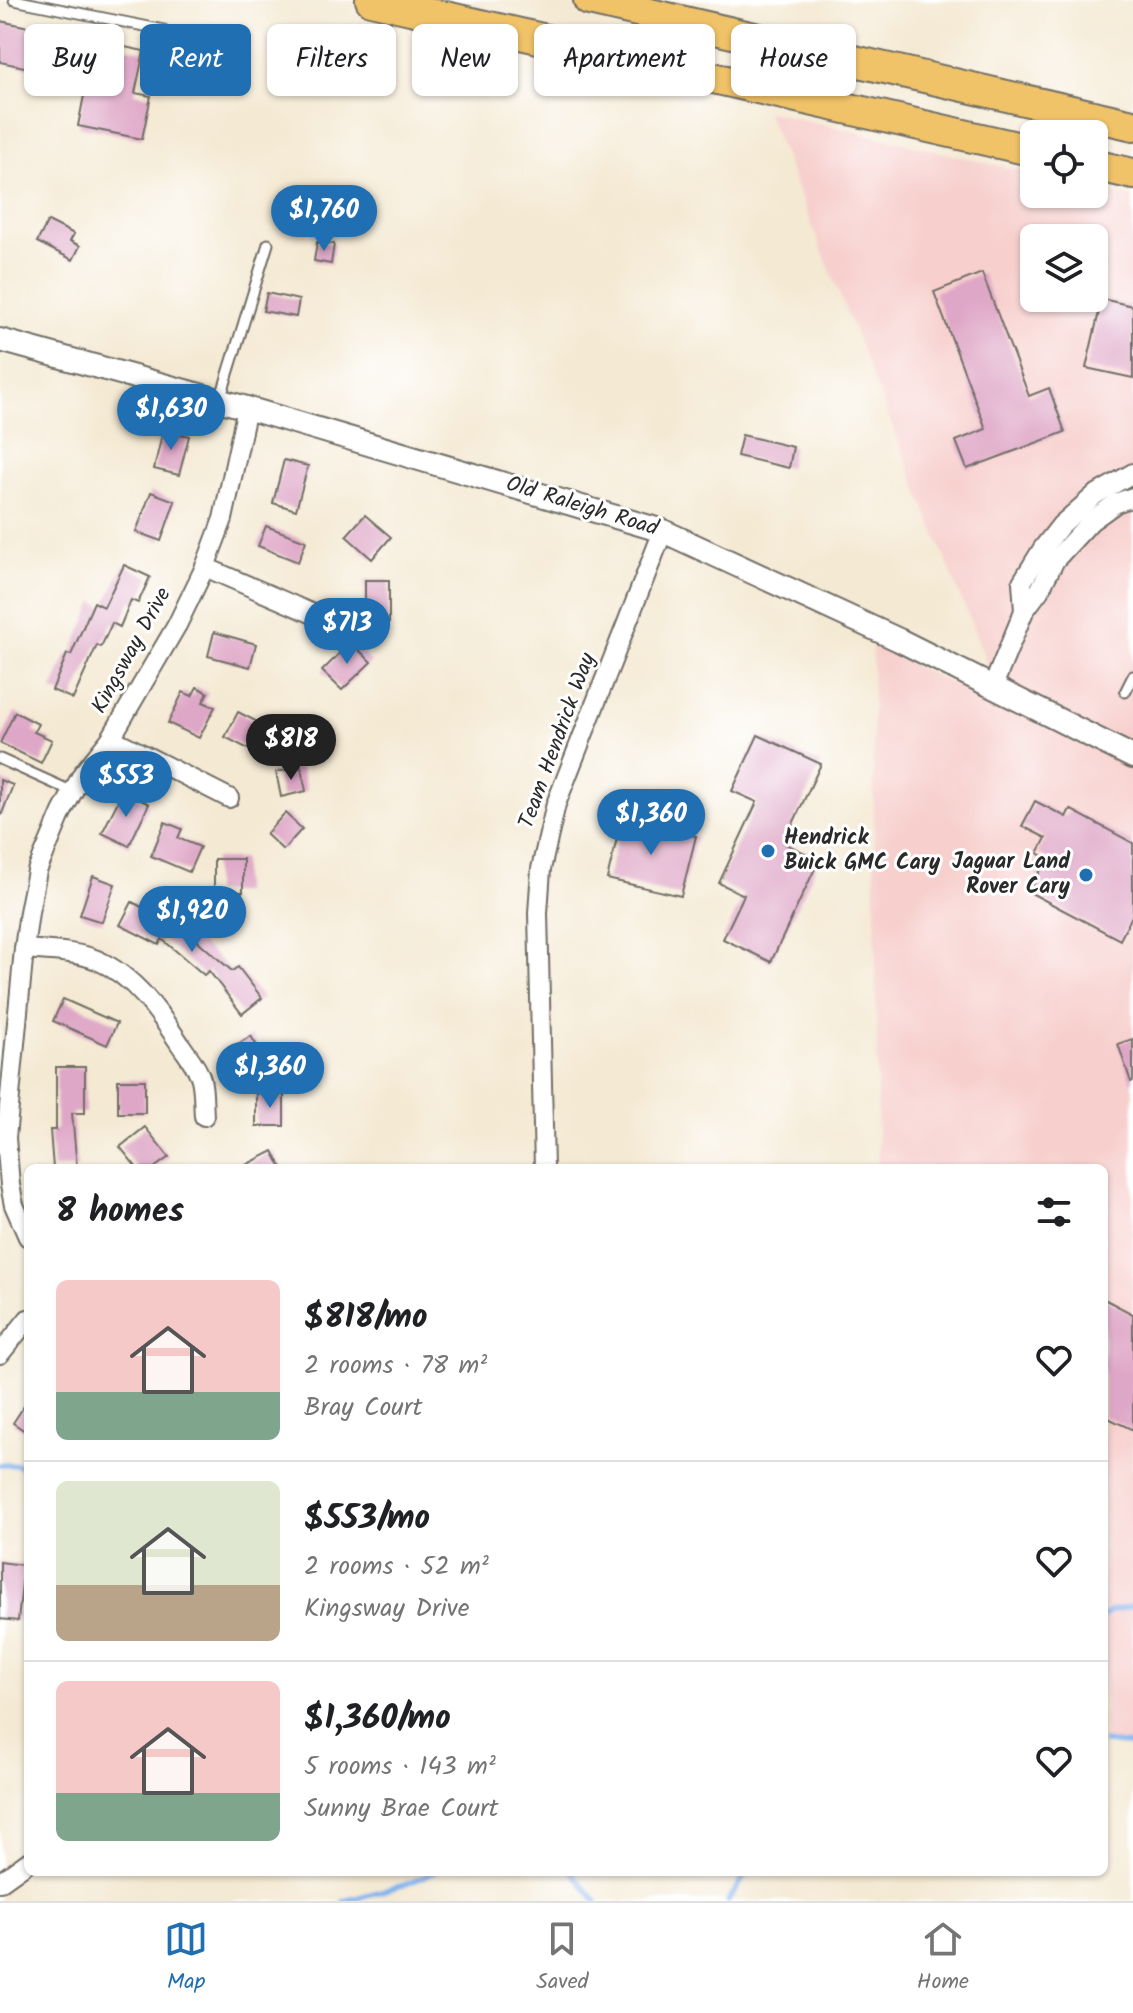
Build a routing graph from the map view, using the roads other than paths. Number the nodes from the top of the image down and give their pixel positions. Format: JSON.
{"nodes":[{"id":1,"x":14,"y":0,"type":"edge"},
{"id":2,"x":371,"y":0,"type":"edge"},
{"id":3,"x":589,"y":0,"type":"edge"},
{"id":4,"x":140,"y":25,"type":"edge"},
{"id":5,"x":1133,"y":125,"type":"edge"},
{"id":6,"x":1020,"y":148,"type":"edge"},
{"id":7,"x":1108,"y":168,"type":"edge"},
{"id":8,"x":1133,"y":174,"type":"edge"},
{"id":9,"x":268,"y":244,"type":"dead end"},
{"id":10,"x":0,"y":340,"type":"edge"},
{"id":11,"x":220,"y":400,"type":"junction"},
{"id":12,"x":247,"y":408,"type":"junction"},
{"id":13,"x":1133,"y":473,"type":"edge"},
{"id":14,"x":1133,"y":497,"type":"edge"},
{"id":15,"x":663,"y":531,"type":"junction"},
{"id":16,"x":205,"y":567,"type":"junction"},
{"id":17,"x":1024,"y":611,"type":"junction"},
{"id":18,"x":313,"y":614,"type":"dead end"},
{"id":19,"x":1133,"y":676,"type":"edge"},
{"id":20,"x":993,"y":686,"type":"junction"},
{"id":21,"x":1125,"y":692,"type":"dead end"},
{"id":22,"x":111,"y":738,"type":"junction"},
{"id":23,"x":1133,"y":757,"type":"edge"},
{"id":24,"x":0,"y":759,"type":"edge"},
{"id":25,"x":73,"y":792,"type":"junction"},
{"id":26,"x":229,"y":798,"type":"dead end"},
{"id":27,"x":24,"y":949,"type":"junction"},
{"id":28,"x":204,"y":1116,"type":"dead end"},
{"id":29,"x":3,"y":1138,"type":"edge"},
{"id":30,"x":544,"y":1164,"type":"edge"},
{"id":31,"x":24,"y":1228,"type":"edge"},
{"id":32,"x":24,"y":1324,"type":"edge"},
{"id":33,"x":0,"y":1354,"type":"edge"},
{"id":34,"x":24,"y":1865,"type":"edge"},
{"id":35,"x":0,"y":1882,"type":"edge"}],
"edges":[{"from":1,"to":4,"type":"lane"},
{"from":2,"to":6,"type":"highway"},
{"from":3,"to":5,"type":"highway"},
{"from":7,"to":8,"type":"highway"},
{"from":9,"to":11,"type":"lane"},
{"from":10,"to":11,"type":"street","name":"Old Raleigh Road"},
{"from":11,"to":12,"type":"street","name":"Old Raleigh Road"},
{"from":12,"to":15,"type":"street","name":"Old Raleigh Road"},
{"from":12,"to":16,"type":"street","name":"Kingsway Drive"},
{"from":13,"to":17,"type":"street"},
{"from":14,"to":17,"type":"street"},
{"from":15,"to":20,"type":"street","name":"Old Raleigh Road"},
{"from":15,"to":30,"type":"street","name":"Team Hendrick Way"},
{"from":16,"to":18,"type":"street"},
{"from":16,"to":22,"type":"street","name":"Kingsway Drive"},
{"from":17,"to":20,"type":"street"},
{"from":19,"to":21,"type":"lane"},
{"from":20,"to":23,"type":"street","name":"Old Raleigh Road"},
{"from":22,"to":25,"type":"street","name":"Kingsway Drive"},
{"from":22,"to":26,"type":"street"},
{"from":24,"to":25,"type":"lane"},
{"from":25,"to":27,"type":"street","name":"Kingsway Drive"},
{"from":27,"to":28,"type":"street"},
{"from":27,"to":29,"type":"street","name":"Kingsway Drive"},
{"from":29,"to":31,"type":"street","name":"Kingsway Drive"},
{"from":32,"to":33,"type":"street"},
{"from":34,"to":35,"type":"street"}]}
